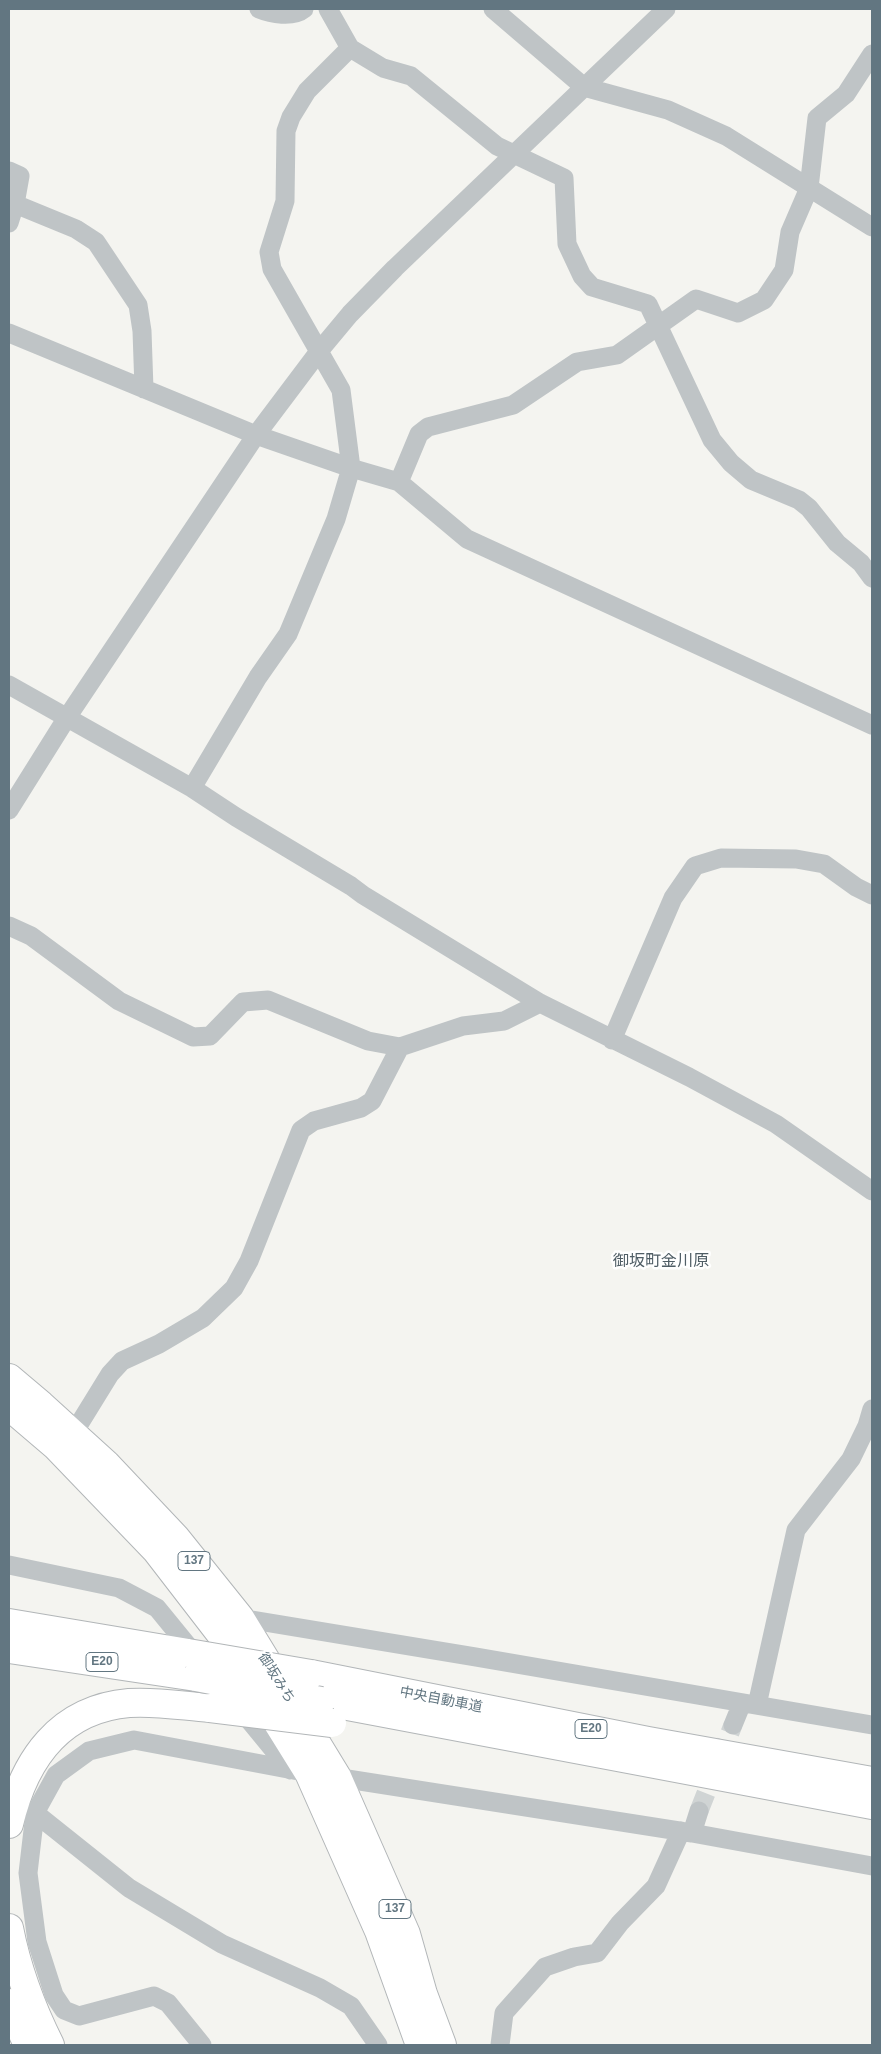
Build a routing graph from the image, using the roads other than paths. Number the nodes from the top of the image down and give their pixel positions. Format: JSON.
{"nodes":[{"id":1,"x":259,"y":9,"type":"edge"},
{"id":2,"x":304,"y":9,"type":"edge"},
{"id":3,"x":328,"y":9,"type":"edge"},
{"id":4,"x":493,"y":9,"type":"edge"},
{"id":5,"x":666,"y":9,"type":"edge"},
{"id":6,"x":350,"y":48,"type":"junction"},
{"id":7,"x":872,"y":54,"type":"edge"},
{"id":8,"x":584,"y":87,"type":"junction"},
{"id":9,"x":514,"y":153,"type":"junction"},
{"id":10,"x":9,"y":171,"type":"edge"},
{"id":11,"x":809,"y":188,"type":"junction"},
{"id":12,"x":15,"y":204,"type":"junction"},
{"id":13,"x":9,"y":223,"type":"edge"},
{"id":14,"x":872,"y":227,"type":"edge"},
{"id":15,"x":658,"y":325,"type":"junction"},
{"id":16,"x":9,"y":333,"type":"edge"},
{"id":17,"x":320,"y":350,"type":"junction"},
{"id":18,"x":144,"y":389,"type":"junction"},
{"id":19,"x":256,"y":434,"type":"junction"},
{"id":20,"x":351,"y":468,"type":"junction"},
{"id":21,"x":399,"y":482,"type":"junction"},
{"id":22,"x":872,"y":578,"type":"edge"},
{"id":23,"x":9,"y":685,"type":"edge"},
{"id":24,"x":66,"y":718,"type":"junction"},
{"id":25,"x":872,"y":725,"type":"edge"},
{"id":26,"x":192,"y":788,"type":"junction"},
{"id":27,"x":9,"y":810,"type":"edge"},
{"id":28,"x":872,"y":895,"type":"edge"},
{"id":29,"x":9,"y":926,"type":"edge"},
{"id":30,"x":540,"y":1003,"type":"junction"},
{"id":31,"x":612,"y":1040,"type":"junction"},
{"id":32,"x":400,"y":1047,"type":"junction"},
{"id":33,"x":872,"y":1192,"type":"edge"},
{"id":34,"x":9,"y":1378,"type":"edge"},
{"id":35,"x":9,"y":1406,"type":"edge"},
{"id":36,"x":872,"y":1409,"type":"edge"},
{"id":37,"x":73,"y":1434,"type":"junction"},
{"id":38,"x":9,"y":1565,"type":"edge"},
{"id":39,"x":9,"y":1608,"type":"edge"},
{"id":40,"x":240,"y":1618,"type":"junction"},
{"id":41,"x":9,"y":1623,"type":"edge"},
{"id":42,"x":68,"y":1632,"type":"junction"},
{"id":43,"x":9,"y":1648,"type":"edge"},
{"id":44,"x":192,"y":1665,"type":"junction"},
{"id":45,"x":749,"y":1704,"type":"junction"},
{"id":46,"x":327,"y":1712,"type":"junction"},
{"id":47,"x":733,"y":1725,"type":"tunnel mouth"},
{"id":48,"x":872,"y":1725,"type":"edge"},
{"id":49,"x":299,"y":1772,"type":"junction"},
{"id":50,"x":337,"y":1777,"type":"junction"},
{"id":51,"x":872,"y":1781,"type":"edge"},
{"id":52,"x":872,"y":1805,"type":"edge"},
{"id":53,"x":699,"y":1811,"type":"tunnel mouth"},
{"id":54,"x":35,"y":1813,"type":"junction"},
{"id":55,"x":9,"y":1824,"type":"edge"},
{"id":56,"x":687,"y":1832,"type":"junction"},
{"id":57,"x":872,"y":1866,"type":"edge"},
{"id":58,"x":9,"y":1928,"type":"edge"},
{"id":59,"x":379,"y":1931,"type":"junction"},
{"id":60,"x":406,"y":1934,"type":"junction"},
{"id":61,"x":9,"y":2003,"type":"edge"},
{"id":62,"x":28,"y":2045,"type":"edge"},
{"id":63,"x":50,"y":2045,"type":"edge"},
{"id":64,"x":202,"y":2045,"type":"edge"},
{"id":65,"x":378,"y":2045,"type":"edge"},
{"id":66,"x":410,"y":2045,"type":"edge"},
{"id":67,"x":420,"y":2045,"type":"edge"},
{"id":68,"x":442,"y":2045,"type":"edge"},
{"id":69,"x":462,"y":2045,"type":"edge"},
{"id":70,"x":500,"y":2045,"type":"edge"}],
"edges":[{"from":1,"to":2,"type":"street"},
{"from":3,"to":6,"type":"street"},
{"from":4,"to":8,"type":"street"},
{"from":5,"to":8,"type":"street"},
{"from":6,"to":9,"type":"street"},
{"from":6,"to":17,"type":"street"},
{"from":7,"to":11,"type":"street"},
{"from":8,"to":9,"type":"street"},
{"from":8,"to":11,"type":"street"},
{"from":9,"to":15,"type":"street"},
{"from":9,"to":17,"type":"street"},
{"from":10,"to":12,"type":"street"},
{"from":11,"to":14,"type":"street"},
{"from":11,"to":15,"type":"street"},
{"from":12,"to":13,"type":"street"},
{"from":12,"to":18,"type":"street"},
{"from":15,"to":21,"type":"street"},
{"from":15,"to":22,"type":"street"},
{"from":16,"to":18,"type":"street"},
{"from":17,"to":19,"type":"street"},
{"from":17,"to":20,"type":"street"},
{"from":18,"to":19,"type":"street"},
{"from":19,"to":20,"type":"street"},
{"from":19,"to":24,"type":"street"},
{"from":20,"to":21,"type":"street"},
{"from":20,"to":26,"type":"street"},
{"from":21,"to":25,"type":"street"},
{"from":23,"to":24,"type":"street"},
{"from":24,"to":26,"type":"street"},
{"from":24,"to":27,"type":"street"},
{"from":26,"to":30,"type":"street"},
{"from":28,"to":31,"type":"street"},
{"from":29,"to":32,"type":"street"},
{"from":30,"to":31,"type":"street"},
{"from":30,"to":32,"type":"street"},
{"from":31,"to":33,"type":"street"},
{"from":32,"to":37,"type":"street"},
{"from":34,"to":37,"type":"highway","name":"御坂みち","number":"137"},
{"from":35,"to":49,"type":"highway","name":"御坂みち","number":"137"},
{"from":36,"to":45,"type":"street"},
{"from":37,"to":40,"type":"highway","name":"御坂みち","number":"137"},
{"from":38,"to":49,"type":"street"},
{"from":39,"to":42,"type":"highway"},
{"from":40,"to":45,"type":"street"},
{"from":40,"to":50,"type":"highway","name":"御坂みち","number":"137"},
{"from":41,"to":42,"type":"highway","name":"中央自動車道","number":"E20"},
{"from":42,"to":44,"type":"highway","name":"中央自動車道","number":"E20"},
{"from":43,"to":44,"type":"highway","name":"中央自動車道","number":"E20"},
{"from":44,"to":46,"type":"highway","name":"中央自動車道","number":"E20","bridge":true},
{"from":44,"to":51,"type":"highway","name":"中央自動車道","number":"E20","bridge":true},
{"from":45,"to":47,"type":"street"},
{"from":45,"to":48,"type":"street"},
{"from":46,"to":52,"type":"highway","name":"中央自動車道","number":"E20"},
{"from":46,"to":55,"type":"highway","bridge":true},
{"from":49,"to":50,"type":"street"},
{"from":49,"to":54,"type":"street"},
{"from":49,"to":59,"type":"highway","name":"御坂みち","number":"137"},
{"from":50,"to":56,"type":"street"},
{"from":50,"to":60,"type":"highway","name":"御坂みち","number":"137"},
{"from":53,"to":56,"type":"street"},
{"from":54,"to":64,"type":"street"},
{"from":54,"to":65,"type":"street"},
{"from":56,"to":57,"type":"street"},
{"from":56,"to":70,"type":"street"},
{"from":58,"to":63,"type":"highway"},
{"from":59,"to":66,"type":"highway"},
{"from":59,"to":67,"type":"highway","name":"御坂みち","number":"137"},
{"from":60,"to":68,"type":"highway","name":"御坂みち","number":"137"},
{"from":60,"to":69,"type":"highway"},
{"from":61,"to":62,"type":"highway"}]}
